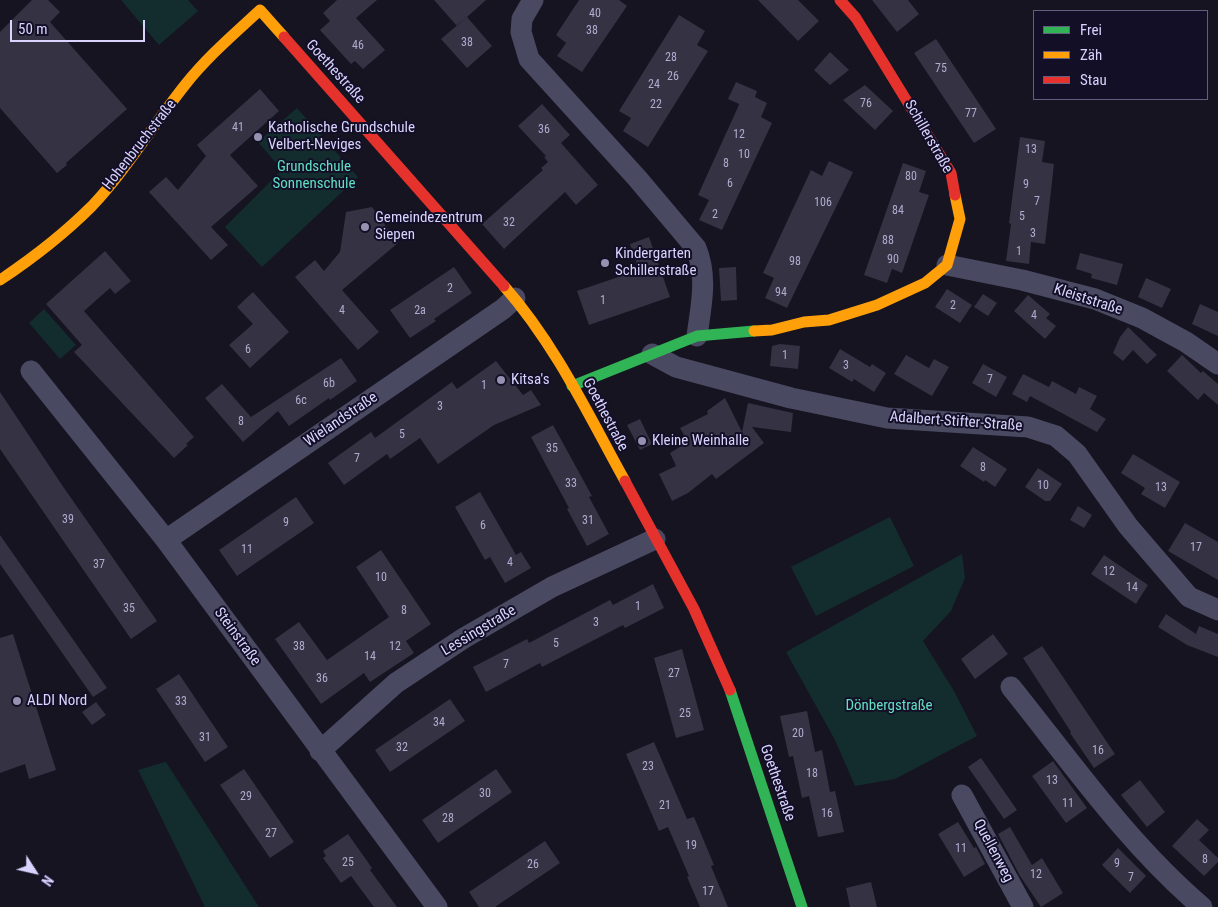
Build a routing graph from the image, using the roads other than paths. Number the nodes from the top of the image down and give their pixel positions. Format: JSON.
{"nodes":[{"id":1,"x":533,"y":0,"type":"edge"},
{"id":2,"x":840,"y":0,"type":"edge"},
{"id":3,"x":266,"y":5,"type":"edge"},
{"id":4,"x":947,"y":265,"type":"junction"},
{"id":5,"x":0,"y":280,"type":"edge"},
{"id":6,"x":515,"y":298,"type":"junction"},
{"id":7,"x":697,"y":336,"type":"junction"},
{"id":8,"x":652,"y":354,"type":"junction"},
{"id":9,"x":1218,"y":364,"type":"edge"},
{"id":10,"x":31,"y":371,"type":"dead end"},
{"id":11,"x":572,"y":386,"type":"junction"},
{"id":12,"x":655,"y":539,"type":"junction"},
{"id":13,"x":166,"y":540,"type":"junction"},
{"id":14,"x":1218,"y":610,"type":"edge"},
{"id":15,"x":1011,"y":687,"type":"dead end"},
{"id":16,"x":320,"y":751,"type":"junction"},
{"id":17,"x":962,"y":795,"type":"dead end"},
{"id":18,"x":437,"y":907,"type":"edge"},
{"id":19,"x":802,"y":907,"type":"edge"},
{"id":20,"x":1023,"y":907,"type":"edge"},
{"id":21,"x":1202,"y":907,"type":"edge"}],
"edges":[{"from":1,"to":7,"type":"street"},
{"from":2,"to":4,"type":"street","name":"Schillerstraße"},
{"from":3,"to":5,"type":"street","name":"Hohenbruchstraße"},
{"from":3,"to":6,"type":"street","name":"Goethestraße"},
{"from":4,"to":7,"type":"street"},
{"from":4,"to":9,"type":"street","name":"Kleiststraße"},
{"from":6,"to":11,"type":"street","name":"Goethestraße"},
{"from":6,"to":13,"type":"street","name":"Wielandstraße"},
{"from":7,"to":8,"type":"street"},
{"from":8,"to":11,"type":"street"},
{"from":8,"to":14,"type":"street","name":"Adalbert-Stifter-Straße"},
{"from":10,"to":13,"type":"street","name":"Steinstraße"},
{"from":11,"to":12,"type":"street","name":"Goethestraße"},
{"from":12,"to":16,"type":"street","name":"Lessingstraße"},
{"from":12,"to":19,"type":"street","name":"Goethestraße"},
{"from":13,"to":16,"type":"street","name":"Steinstraße"},
{"from":15,"to":21,"type":"street"},
{"from":16,"to":18,"type":"street","name":"Steinstraße"},
{"from":17,"to":20,"type":"street","name":"Quellenweg"}]}
